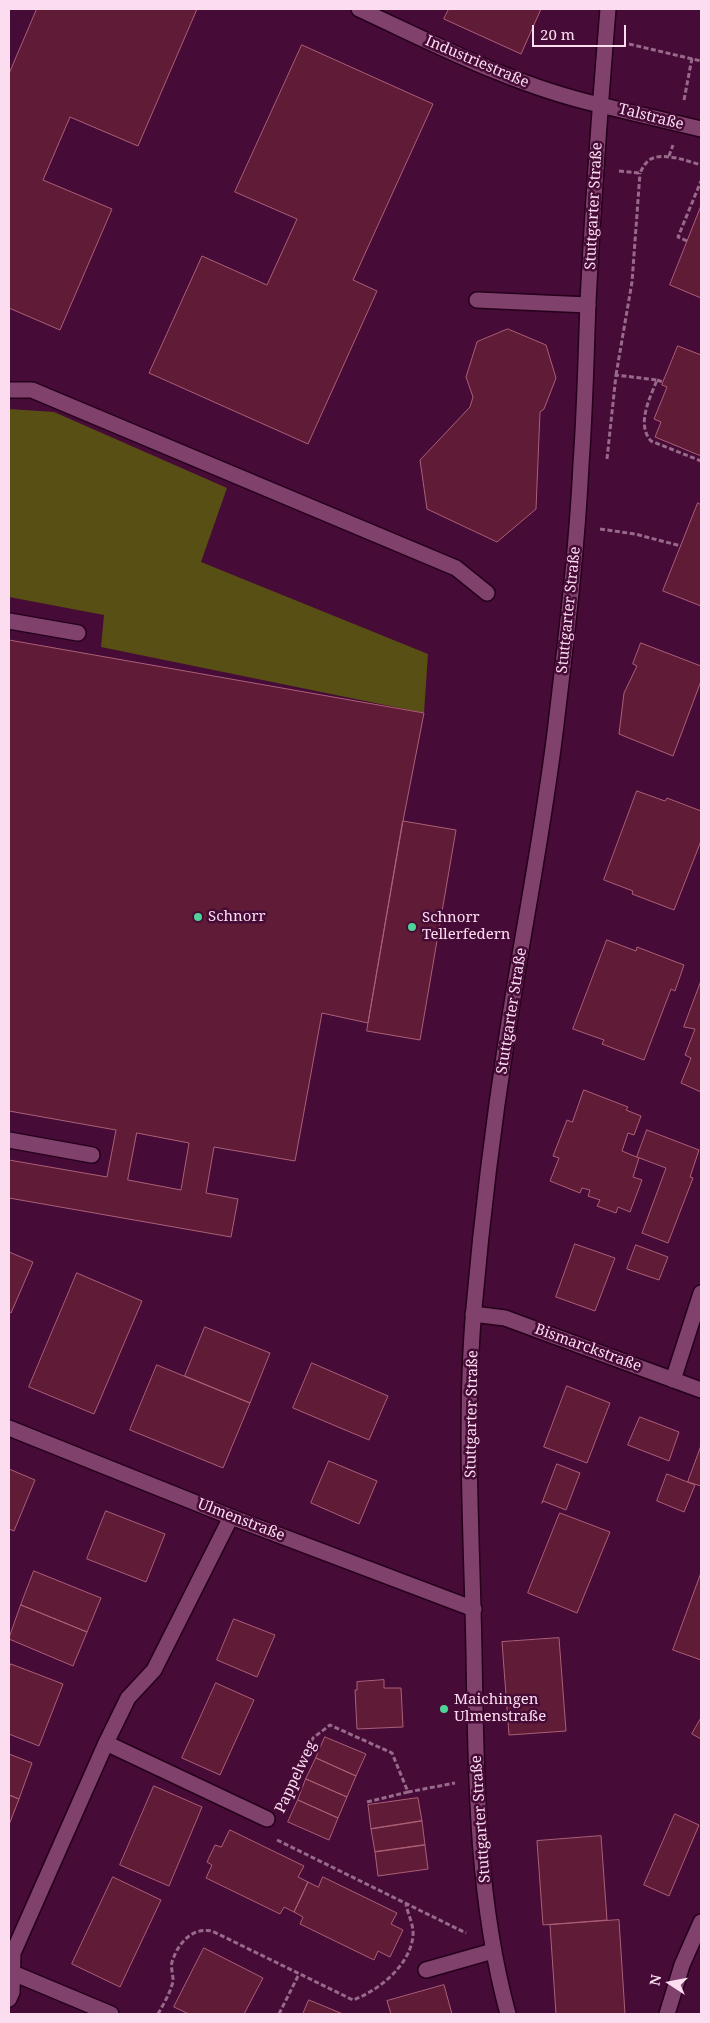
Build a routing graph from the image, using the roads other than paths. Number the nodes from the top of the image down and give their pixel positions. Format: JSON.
{"nodes":[{"id":1,"x":359,"y":9,"type":"edge"},
{"id":2,"x":608,"y":9,"type":"edge"},
{"id":3,"x":600,"y":105,"type":"junction"},
{"id":4,"x":701,"y":129,"type":"edge"},
{"id":5,"x":477,"y":300,"type":"dead end"},
{"id":6,"x":588,"y":305,"type":"junction"},
{"id":7,"x":9,"y":390,"type":"edge"},
{"id":8,"x":487,"y":593,"type":"dead end"},
{"id":9,"x":9,"y":621,"type":"edge"},
{"id":10,"x":78,"y":633,"type":"dead end"},
{"id":11,"x":9,"y":1140,"type":"edge"},
{"id":12,"x":92,"y":1155,"type":"dead end"},
{"id":13,"x":701,"y":1293,"type":"edge"},
{"id":14,"x":473,"y":1314,"type":"junction"},
{"id":15,"x":673,"y":1380,"type":"junction"},
{"id":16,"x":701,"y":1390,"type":"edge"},
{"id":17,"x":9,"y":1428,"type":"edge"},
{"id":18,"x":231,"y":1517,"type":"junction"},
{"id":19,"x":474,"y":1609,"type":"junction"},
{"id":20,"x":106,"y":1743,"type":"junction"},
{"id":21,"x":266,"y":1818,"type":"road end"},
{"id":22,"x":701,"y":1922,"type":"edge"},
{"id":23,"x":492,"y":1946,"type":"junction"},
{"id":24,"x":426,"y":1970,"type":"dead end"},
{"id":25,"x":13,"y":1973,"type":"junction"},
{"id":26,"x":9,"y":1999,"type":"edge"},
{"id":27,"x":111,"y":2014,"type":"edge"},
{"id":28,"x":508,"y":2014,"type":"edge"},
{"id":29,"x":667,"y":2014,"type":"edge"}],
"edges":[{"from":1,"to":3,"type":"street","name":"Industriestraße"},
{"from":2,"to":3,"type":"street","name":"Stuttgarter Straße"},
{"from":3,"to":4,"type":"street","name":"Talstraße"},
{"from":3,"to":6,"type":"street","name":"Stuttgarter Straße"},
{"from":5,"to":6,"type":"street"},
{"from":6,"to":14,"type":"street","name":"Stuttgarter Straße"},
{"from":7,"to":8,"type":"street"},
{"from":9,"to":10,"type":"street"},
{"from":11,"to":12,"type":"street"},
{"from":13,"to":15,"type":"street"},
{"from":14,"to":15,"type":"street","name":"Bismarckstraße"},
{"from":14,"to":19,"type":"street","name":"Stuttgarter Straße"},
{"from":15,"to":16,"type":"street","name":"Bismarckstraße"},
{"from":17,"to":18,"type":"street","name":"Ulmenstraße"},
{"from":18,"to":19,"type":"street","name":"Ulmenstraße"},
{"from":18,"to":20,"type":"street"},
{"from":19,"to":23,"type":"street","name":"Stuttgarter Straße"},
{"from":20,"to":21,"type":"street","name":"Pappelweg"},
{"from":20,"to":25,"type":"street"},
{"from":22,"to":29,"type":"street"},
{"from":23,"to":24,"type":"street"},
{"from":23,"to":28,"type":"street","name":"Stuttgarter Straße"},
{"from":25,"to":26,"type":"street"},
{"from":25,"to":27,"type":"street"}]}
